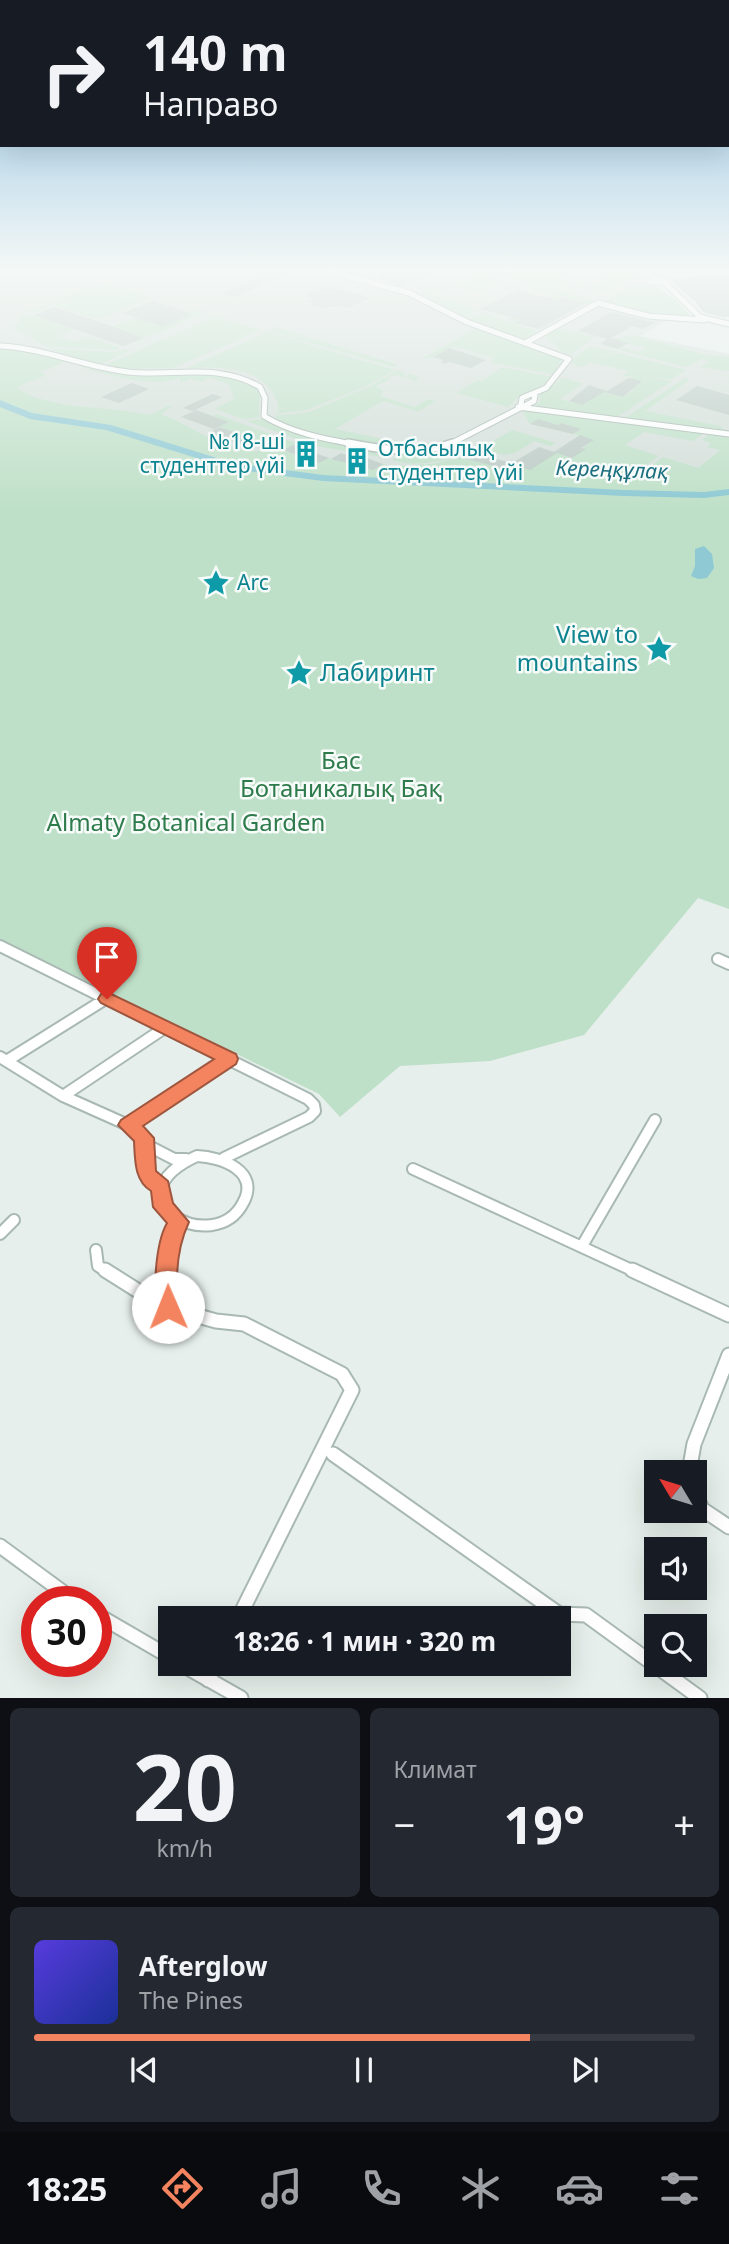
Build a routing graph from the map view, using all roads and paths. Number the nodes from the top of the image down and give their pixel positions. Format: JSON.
{"nodes":[{"id":1,"x":50,"y":351,"type":"edge"},
{"id":2,"x":550,"y":351,"type":"edge"},
{"id":3,"x":519,"y":405,"type":"junction"},
{"id":4,"x":729,"y":435,"type":"edge"},
{"id":5,"x":0,"y":946,"type":"edge"},
{"id":6,"x":718,"y":959,"type":"dead end"},
{"id":7,"x":729,"y":964,"type":"edge"},
{"id":8,"x":107,"y":999,"type":"junction"},
{"id":9,"x":166,"y":1027,"type":"junction"},
{"id":10,"x":4,"y":1058,"type":"edge"},
{"id":11,"x":229,"y":1059,"type":"junction"},
{"id":12,"x":64,"y":1096,"type":"junction"},
{"id":13,"x":655,"y":1120,"type":"dead end"},
{"id":14,"x":128,"y":1125,"type":"junction"},
{"id":15,"x":145,"y":1144,"type":"junction"},
{"id":16,"x":224,"y":1158,"type":"junction"},
{"id":17,"x":188,"y":1159,"type":"junction"},
{"id":18,"x":413,"y":1169,"type":"dead end"},
{"id":19,"x":161,"y":1187,"type":"junction"},
{"id":20,"x":14,"y":1220,"type":"dead end"},
{"id":21,"x":179,"y":1222,"type":"junction"},
{"id":22,"x":0,"y":1234,"type":"edge"},
{"id":23,"x":582,"y":1246,"type":"junction"},
{"id":24,"x":96,"y":1250,"type":"dead end"},
{"id":25,"x":168,"y":1307,"type":"junction"},
{"id":26,"x":729,"y":1315,"type":"edge"},
{"id":27,"x":729,"y":1355,"type":"edge"},
{"id":28,"x":332,"y":1454,"type":"dead end"},
{"id":29,"x":691,"y":1460,"type":"edge"},
{"id":30,"x":707,"y":1512,"type":"edge"},
{"id":31,"x":729,"y":1527,"type":"edge"},
{"id":32,"x":0,"y":1546,"type":"edge"},
{"id":33,"x":55,"y":1586,"type":"edge"},
{"id":34,"x":244,"y":1606,"type":"edge"},
{"id":35,"x":112,"y":1623,"type":"edge"},
{"id":36,"x":158,"y":1650,"type":"edge"},
{"id":37,"x":201,"y":1676,"type":"edge"},
{"id":38,"x":210,"y":1676,"type":"edge"},
{"id":39,"x":208,"y":1680,"type":"junction"},
{"id":40,"x":241,"y":1698,"type":"edge"},
{"id":41,"x":700,"y":1698,"type":"edge"}],
"edges":[{"from":1,"to":3,"type":"street"},
{"from":2,"to":3,"type":"street"},
{"from":3,"to":4,"type":"street"},
{"from":5,"to":8,"type":"street"},
{"from":6,"to":7,"type":"street"},
{"from":8,"to":9,"type":"street"},
{"from":8,"to":10,"type":"street"},
{"from":9,"to":11,"type":"street"},
{"from":9,"to":12,"type":"street"},
{"from":10,"to":12,"type":"street"},
{"from":11,"to":14,"type":"street"},
{"from":11,"to":16,"type":"street"},
{"from":12,"to":14,"type":"street"},
{"from":13,"to":23,"type":"street"},
{"from":14,"to":15,"type":"street"},
{"from":15,"to":17,"type":"street"},
{"from":15,"to":19,"type":"street"},
{"from":16,"to":17,"type":"street"},
{"from":16,"to":21,"type":"street"},
{"from":17,"to":19,"type":"street"},
{"from":18,"to":23,"type":"street"},
{"from":19,"to":21,"type":"street"},
{"from":20,"to":22,"type":"street"},
{"from":21,"to":25,"type":"street"},
{"from":23,"to":26,"type":"street"},
{"from":24,"to":25,"type":"street"},
{"from":25,"to":34,"type":"street"},
{"from":27,"to":29,"type":"street"},
{"from":28,"to":41,"type":"street"},
{"from":30,"to":31,"type":"street"},
{"from":32,"to":33,"type":"street"},
{"from":35,"to":36,"type":"street"},
{"from":37,"to":39,"type":"street"},
{"from":38,"to":39,"type":"street"},
{"from":39,"to":40,"type":"street"}]}
